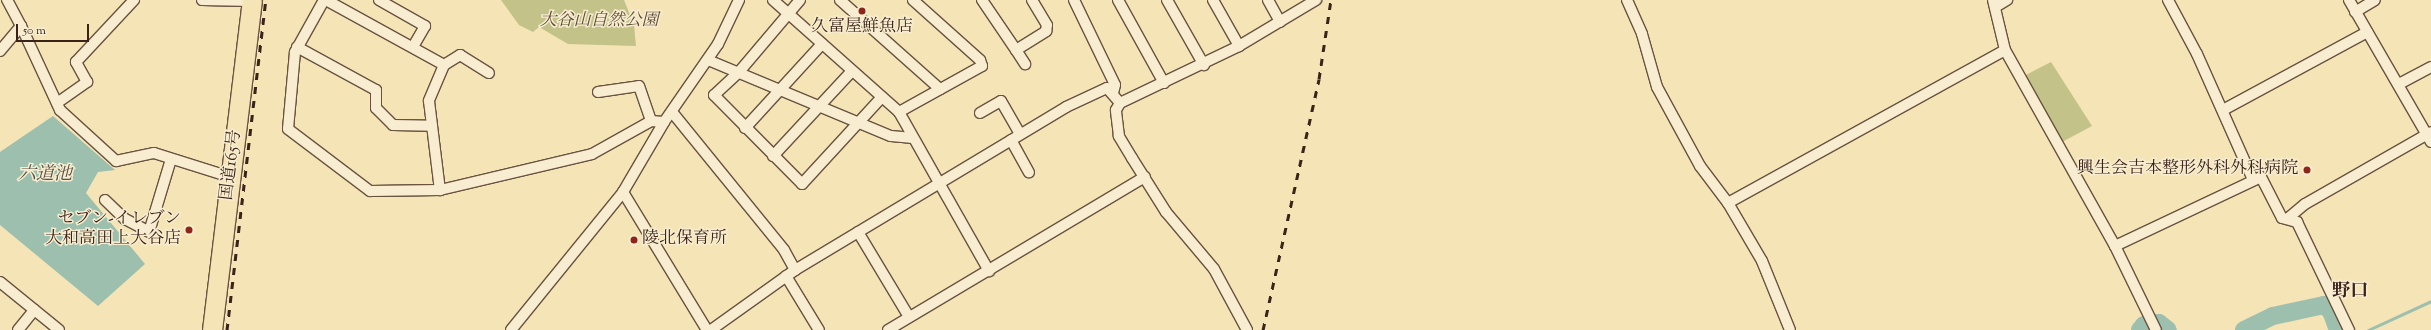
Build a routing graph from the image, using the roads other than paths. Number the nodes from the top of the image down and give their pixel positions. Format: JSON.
{"nodes":[{"id":1,"x":7,"y":0,"type":"edge"},
{"id":2,"x":134,"y":0,"type":"edge"},
{"id":3,"x":202,"y":0,"type":"edge"},
{"id":4,"x":252,"y":0,"type":"edge"},
{"id":5,"x":325,"y":0,"type":"edge"},
{"id":6,"x":379,"y":0,"type":"edge"},
{"id":7,"x":773,"y":0,"type":"edge"},
{"id":8,"x":800,"y":0,"type":"edge"},
{"id":9,"x":840,"y":0,"type":"edge"},
{"id":10,"x":913,"y":0,"type":"edge"},
{"id":11,"x":982,"y":0,"type":"edge"},
{"id":12,"x":1032,"y":0,"type":"edge"},
{"id":13,"x":1074,"y":0,"type":"edge"},
{"id":14,"x":1118,"y":0,"type":"edge"},
{"id":15,"x":1167,"y":0,"type":"edge"},
{"id":16,"x":1213,"y":0,"type":"edge"},
{"id":17,"x":1268,"y":0,"type":"edge"},
{"id":18,"x":1316,"y":0,"type":"edge"},
{"id":19,"x":1627,"y":0,"type":"edge"},
{"id":20,"x":2007,"y":0,"type":"edge"},
{"id":21,"x":2168,"y":0,"type":"edge"},
{"id":22,"x":2349,"y":0,"type":"edge"},
{"id":23,"x":2375,"y":0,"type":"edge"},
{"id":24,"x":735,"y":2,"type":"edge"},
{"id":25,"x":1995,"y":3,"type":"edge"},
{"id":26,"x":2354,"y":12,"type":"junction"},
{"id":27,"x":788,"y":14,"type":"junction"},
{"id":28,"x":1280,"y":22,"type":"junction"},
{"id":29,"x":20,"y":26,"type":"junction"},
{"id":30,"x":2367,"y":32,"type":"junction"},
{"id":31,"x":822,"y":44,"type":"junction"},
{"id":32,"x":297,"y":46,"type":"junction"},
{"id":33,"x":1239,"y":46,"type":"junction"},
{"id":34,"x":413,"y":47,"type":"junction"},
{"id":35,"x":0,"y":50,"type":"edge"},
{"id":36,"x":1016,"y":50,"type":"junction"},
{"id":37,"x":2005,"y":50,"type":"junction"},
{"id":38,"x":708,"y":60,"type":"junction"},
{"id":39,"x":1025,"y":64,"type":"dead end"},
{"id":40,"x":1204,"y":64,"type":"junction"},
{"id":41,"x":444,"y":65,"type":"junction"},
{"id":42,"x":2431,"y":66,"type":"edge"},
{"id":43,"x":852,"y":71,"type":"junction"},
{"id":44,"x":739,"y":72,"type":"junction"},
{"id":45,"x":489,"y":73,"type":"dead end"},
{"id":46,"x":1164,"y":83,"type":"junction"},
{"id":47,"x":2399,"y":84,"type":"junction"},
{"id":48,"x":940,"y":89,"type":"junction"},
{"id":49,"x":778,"y":90,"type":"junction"},
{"id":50,"x":598,"y":92,"type":"dead end"},
{"id":51,"x":1114,"y":93,"type":"junction"},
{"id":52,"x":882,"y":97,"type":"junction"},
{"id":53,"x":57,"y":103,"type":"junction"},
{"id":54,"x":1120,"y":103,"type":"junction"},
{"id":55,"x":818,"y":107,"type":"junction"},
{"id":56,"x":2223,"y":110,"type":"junction"},
{"id":57,"x":672,"y":112,"type":"junction"},
{"id":58,"x":899,"y":112,"type":"junction"},
{"id":59,"x":980,"y":113,"type":"dead end"},
{"id":60,"x":650,"y":121,"type":"junction"},
{"id":61,"x":664,"y":122,"type":"junction"},
{"id":62,"x":859,"y":123,"type":"junction"},
{"id":63,"x":432,"y":126,"type":"junction"},
{"id":64,"x":745,"y":128,"type":"junction"},
{"id":65,"x":1020,"y":134,"type":"junction"},
{"id":66,"x":2430,"y":136,"type":"edge"},
{"id":67,"x":914,"y":138,"type":"junction"},
{"id":68,"x":1011,"y":140,"type":"junction"},
{"id":69,"x":773,"y":156,"type":"junction"},
{"id":70,"x":171,"y":159,"type":"junction"},
{"id":71,"x":1029,"y":172,"type":"dead end"},
{"id":72,"x":230,"y":177,"type":"junction"},
{"id":73,"x":1146,"y":177,"type":"junction"},
{"id":74,"x":2253,"y":180,"type":"junction"},
{"id":75,"x":939,"y":183,"type":"junction"},
{"id":76,"x":440,"y":190,"type":"junction"},
{"id":77,"x":623,"y":192,"type":"junction"},
{"id":78,"x":105,"y":200,"type":"dead end"},
{"id":79,"x":1728,"y":203,"type":"junction"},
{"id":80,"x":2287,"y":219,"type":"junction"},
{"id":81,"x":858,"y":232,"type":"junction"},
{"id":82,"x":2114,"y":246,"type":"junction"},
{"id":83,"x":989,"y":271,"type":"junction"},
{"id":84,"x":790,"y":273,"type":"junction"},
{"id":85,"x":0,"y":282,"type":"edge"},
{"id":86,"x":34,"y":310,"type":"junction"},
{"id":87,"x":909,"y":317,"type":"junction"},
{"id":88,"x":18,"y":330,"type":"edge"},
{"id":89,"x":59,"y":330,"type":"edge"},
{"id":90,"x":212,"y":330,"type":"edge"},
{"id":91,"x":511,"y":330,"type":"edge"},
{"id":92,"x":707,"y":330,"type":"edge"},
{"id":93,"x":710,"y":330,"type":"edge"},
{"id":94,"x":819,"y":330,"type":"edge"},
{"id":95,"x":888,"y":330,"type":"edge"},
{"id":96,"x":1247,"y":330,"type":"edge"},
{"id":97,"x":1790,"y":330,"type":"edge"},
{"id":98,"x":2156,"y":330,"type":"edge"},
{"id":99,"x":2349,"y":330,"type":"edge"}],
"edges":[{"from":1,"to":29,"type":"street"},
{"from":2,"to":53,"type":"street"},
{"from":3,"to":4,"type":"street"},
{"from":4,"to":72,"type":"highway","name":"国道165号"},
{"from":5,"to":32,"type":"street"},
{"from":5,"to":34,"type":"street"},
{"from":6,"to":34,"type":"street"},
{"from":7,"to":27,"type":"street"},
{"from":8,"to":27,"type":"street"},
{"from":9,"to":48,"type":"street"},
{"from":10,"to":48,"type":"street"},
{"from":11,"to":36,"type":"street"},
{"from":12,"to":36,"type":"street"},
{"from":13,"to":51,"type":"street"},
{"from":14,"to":46,"type":"street"},
{"from":15,"to":40,"type":"street"},
{"from":16,"to":33,"type":"street"},
{"from":17,"to":28,"type":"street"},
{"from":18,"to":28,"type":"street"},
{"from":19,"to":79,"type":"street"},
{"from":20,"to":25,"type":"street"},
{"from":21,"to":56,"type":"street"},
{"from":22,"to":26,"type":"street"},
{"from":23,"to":26,"type":"street"},
{"from":24,"to":38,"type":"street"},
{"from":25,"to":37,"type":"street"},
{"from":26,"to":30,"type":"street"},
{"from":27,"to":31,"type":"street"},
{"from":27,"to":44,"type":"street"},
{"from":28,"to":33,"type":"street"},
{"from":29,"to":35,"type":"street"},
{"from":29,"to":53,"type":"street"},
{"from":30,"to":47,"type":"street"},
{"from":30,"to":56,"type":"street"},
{"from":31,"to":43,"type":"street"},
{"from":31,"to":49,"type":"street"},
{"from":32,"to":63,"type":"street"},
{"from":32,"to":76,"type":"street"},
{"from":33,"to":40,"type":"street"},
{"from":34,"to":41,"type":"street"},
{"from":36,"to":39,"type":"street"},
{"from":37,"to":79,"type":"street"},
{"from":37,"to":82,"type":"street"},
{"from":38,"to":44,"type":"street"},
{"from":38,"to":57,"type":"street"},
{"from":40,"to":46,"type":"street"},
{"from":41,"to":45,"type":"street"},
{"from":41,"to":63,"type":"street"},
{"from":42,"to":47,"type":"street"},
{"from":43,"to":52,"type":"street"},
{"from":43,"to":55,"type":"street"},
{"from":44,"to":49,"type":"street"},
{"from":44,"to":64,"type":"street"},
{"from":46,"to":54,"type":"street"},
{"from":47,"to":66,"type":"street"},
{"from":48,"to":58,"type":"street"},
{"from":49,"to":55,"type":"street"},
{"from":49,"to":64,"type":"street"},
{"from":50,"to":60,"type":"street"},
{"from":51,"to":54,"type":"street"},
{"from":51,"to":65,"type":"street"},
{"from":52,"to":58,"type":"street"},
{"from":52,"to":62,"type":"street"},
{"from":53,"to":70,"type":"street"},
{"from":54,"to":73,"type":"street"},
{"from":55,"to":62,"type":"street"},
{"from":55,"to":69,"type":"street"},
{"from":56,"to":74,"type":"street"},
{"from":57,"to":61,"type":"street"},
{"from":57,"to":84,"type":"street"},
{"from":58,"to":67,"type":"street"},
{"from":59,"to":65,"type":"street"},
{"from":60,"to":61,"type":"street"},
{"from":60,"to":76,"type":"street"},
{"from":61,"to":77,"type":"street"},
{"from":62,"to":67,"type":"street"},
{"from":62,"to":69,"type":"street"},
{"from":63,"to":76,"type":"street"},
{"from":64,"to":69,"type":"street"},
{"from":65,"to":68,"type":"street"},
{"from":66,"to":80,"type":"street"},
{"from":67,"to":75,"type":"street"},
{"from":68,"to":71,"type":"street"},
{"from":68,"to":75,"type":"street"},
{"from":70,"to":72,"type":"street"},
{"from":70,"to":78,"type":"street"},
{"from":72,"to":90,"type":"highway","name":"国道165号"},
{"from":73,"to":83,"type":"street"},
{"from":73,"to":96,"type":"street"},
{"from":74,"to":80,"type":"street"},
{"from":74,"to":82,"type":"street"},
{"from":75,"to":81,"type":"street"},
{"from":75,"to":83,"type":"street"},
{"from":77,"to":91,"type":"street"},
{"from":77,"to":92,"type":"street"},
{"from":79,"to":97,"type":"street"},
{"from":80,"to":99,"type":"street"},
{"from":81,"to":84,"type":"street"},
{"from":81,"to":87,"type":"street"},
{"from":82,"to":98,"type":"street"},
{"from":83,"to":87,"type":"street"},
{"from":84,"to":93,"type":"street"},
{"from":84,"to":94,"type":"street"},
{"from":85,"to":86,"type":"street"},
{"from":86,"to":88,"type":"street"},
{"from":86,"to":89,"type":"street"},
{"from":87,"to":95,"type":"street"}]}
